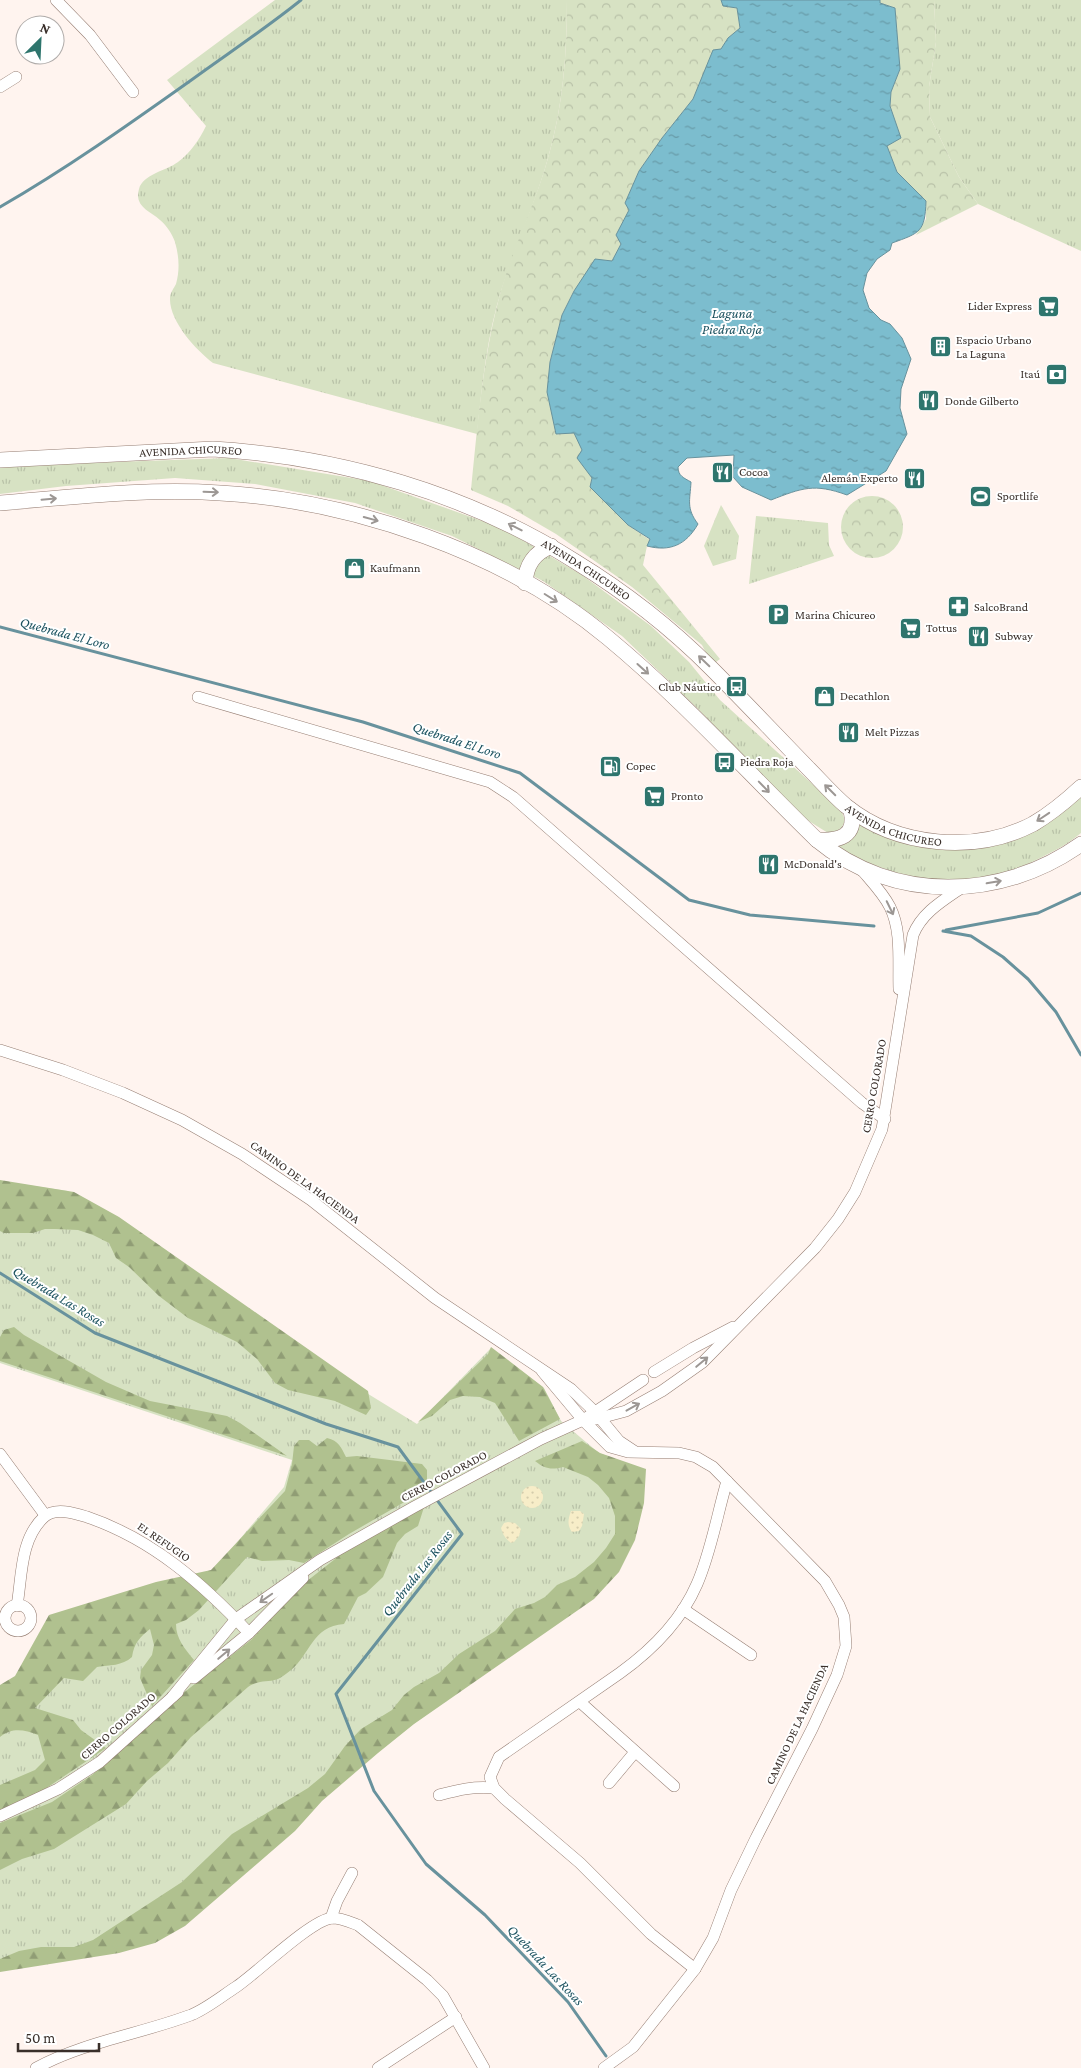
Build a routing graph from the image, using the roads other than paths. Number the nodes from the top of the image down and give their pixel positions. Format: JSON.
{"nodes":[{"id":1,"x":56,"y":0,"type":"edge"},
{"id":2,"x":16,"y":77,"type":"dead end"},
{"id":3,"x":0,"y":87,"type":"edge"},
{"id":4,"x":133,"y":92,"type":"dead end"},
{"id":5,"x":0,"y":460,"type":"edge"},
{"id":6,"x":0,"y":503,"type":"edge"},
{"id":7,"x":550,"y":546,"type":"junction"},
{"id":8,"x":525,"y":583,"type":"junction"},
{"id":9,"x":198,"y":697,"type":"dead end"},
{"id":10,"x":1081,"y":787,"type":"edge"},
{"id":11,"x":851,"y":810,"type":"junction"},
{"id":12,"x":817,"y":840,"type":"junction"},
{"id":13,"x":1081,"y":844,"type":"edge"},
{"id":14,"x":861,"y":869,"type":"junction"},
{"id":15,"x":964,"y":886,"type":"junction"},
{"id":16,"x":900,"y":1016,"type":"junction"},
{"id":17,"x":0,"y":1050,"type":"edge"},
{"id":18,"x":885,"y":1119,"type":"junction"},
{"id":19,"x":742,"y":1322,"type":"junction"},
{"id":20,"x":666,"y":1365,"type":"junction"},
{"id":21,"x":542,"y":1370,"type":"junction"},
{"id":22,"x":654,"y":1372,"type":"dead end"},
{"id":23,"x":643,"y":1380,"type":"dead end"},
{"id":24,"x":678,"y":1380,"type":"junction"},
{"id":25,"x":598,"y":1415,"type":"junction"},
{"id":26,"x":583,"y":1420,"type":"junction"},
{"id":27,"x":636,"y":1452,"type":"junction"},
{"id":28,"x":0,"y":1454,"type":"edge"},
{"id":29,"x":727,"y":1481,"type":"junction"},
{"id":30,"x":45,"y":1515,"type":"junction"},
{"id":31,"x":320,"y":1560,"type":"junction"},
{"id":32,"x":17,"y":1606,"type":"dead end"},
{"id":33,"x":683,"y":1609,"type":"junction"},
{"id":34,"x":236,"y":1619,"type":"junction"},
{"id":35,"x":249,"y":1632,"type":"junction"},
{"id":36,"x":751,"y":1655,"type":"dead end"},
{"id":37,"x":173,"y":1696,"type":"junction"},
{"id":38,"x":580,"y":1702,"type":"junction"},
{"id":39,"x":635,"y":1752,"type":"junction"},
{"id":40,"x":609,"y":1783,"type":"dead end"},
{"id":41,"x":674,"y":1786,"type":"dead end"},
{"id":42,"x":494,"y":1788,"type":"junction"},
{"id":43,"x":439,"y":1796,"type":"dead end"},
{"id":44,"x":0,"y":1816,"type":"edge"},
{"id":45,"x":352,"y":1873,"type":"dead end"},
{"id":46,"x":331,"y":1918,"type":"junction"},
{"id":47,"x":695,"y":1969,"type":"junction"},
{"id":48,"x":456,"y":2017,"type":"junction"},
{"id":49,"x":36,"y":2068,"type":"edge"},
{"id":50,"x":378,"y":2068,"type":"edge"},
{"id":51,"x":484,"y":2068,"type":"edge"},
{"id":52,"x":604,"y":2068,"type":"edge"}],
"edges":[{"from":1,"to":4,"type":"street"},
{"from":2,"to":3,"type":"street"},
{"from":7,"to":5,"type":"main road","name":"AVENIDA CHICUREO","one_way":true},
{"from":6,"to":8,"type":"main road","one_way":true},
{"from":7,"to":8,"type":"main road"},
{"from":11,"to":7,"type":"main road","name":"AVENIDA CHICUREO","one_way":true},
{"from":8,"to":12,"type":"main road","one_way":true},
{"from":9,"to":18,"type":"street"},
{"from":10,"to":11,"type":"main road","name":"AVENIDA CHICUREO","one_way":true},
{"from":11,"to":12,"type":"main road"},
{"from":12,"to":14,"type":"main road"},
{"from":15,"to":13,"type":"main road","one_way":true},
{"from":14,"to":15,"type":"main road"},
{"from":14,"to":16,"type":"street","name":"CERRO COLORADO","one_way":true},
{"from":15,"to":16,"type":"street","name":"CERRO COLORADO"},
{"from":16,"to":18,"type":"street","name":"CERRO COLORADO"},
{"from":17,"to":21,"type":"street","name":"CAMINO DE LA HACIENDA"},
{"from":18,"to":19,"type":"street","name":"CERRO COLORADO"},
{"from":19,"to":20,"type":"street","name":"CERRO COLORADO"},
{"from":24,"to":19,"type":"street","name":"CERRO COLORADO","one_way":true},
{"from":20,"to":22,"type":"street","name":"CERRO COLORADO"},
{"from":20,"to":24,"type":"street"},
{"from":21,"to":25,"type":"street","name":"CAMINO DE LA HACIENDA"},
{"from":21,"to":26,"type":"street","name":"CAMINO DE LA HACIENDA"},
{"from":23,"to":25,"type":"street","name":"CERRO COLORADO"},
{"from":25,"to":24,"type":"street","name":"CERRO COLORADO","one_way":true},
{"from":25,"to":26,"type":"street","name":"CERRO COLORADO"},
{"from":25,"to":27,"type":"street","name":"CAMINO DE LA HACIENDA"},
{"from":26,"to":27,"type":"street","name":"CAMINO DE LA HACIENDA"},
{"from":26,"to":31,"type":"street","name":"CERRO COLORADO"},
{"from":27,"to":29,"type":"street","name":"CAMINO DE LA HACIENDA"},
{"from":28,"to":30,"type":"street"},
{"from":29,"to":33,"type":"street"},
{"from":29,"to":47,"type":"street","name":"CAMINO DE LA HACIENDA"},
{"from":30,"to":32,"type":"street"},
{"from":30,"to":34,"type":"street","name":"EL REFUGIO"},
{"from":31,"to":34,"type":"street","name":"CERRO COLORADO","one_way":true},
{"from":31,"to":35,"type":"street","name":"CERRO COLORADO"},
{"from":33,"to":36,"type":"street"},
{"from":33,"to":38,"type":"street"},
{"from":34,"to":35,"type":"street","name":"EL REFUGIO"},
{"from":34,"to":37,"type":"street","name":"CERRO COLORADO"},
{"from":37,"to":35,"type":"street","name":"CERRO COLORADO","one_way":true},
{"from":37,"to":44,"type":"street","name":"CERRO COLORADO"},
{"from":38,"to":39,"type":"street"},
{"from":38,"to":42,"type":"street"},
{"from":39,"to":40,"type":"street"},
{"from":39,"to":41,"type":"street"},
{"from":42,"to":43,"type":"street"},
{"from":42,"to":47,"type":"street"},
{"from":45,"to":46,"type":"street"},
{"from":46,"to":48,"type":"street"},
{"from":46,"to":49,"type":"street"},
{"from":47,"to":52,"type":"street","name":"CAMINO DE LA HACIENDA"},
{"from":48,"to":50,"type":"street"},
{"from":48,"to":51,"type":"street"}]}
